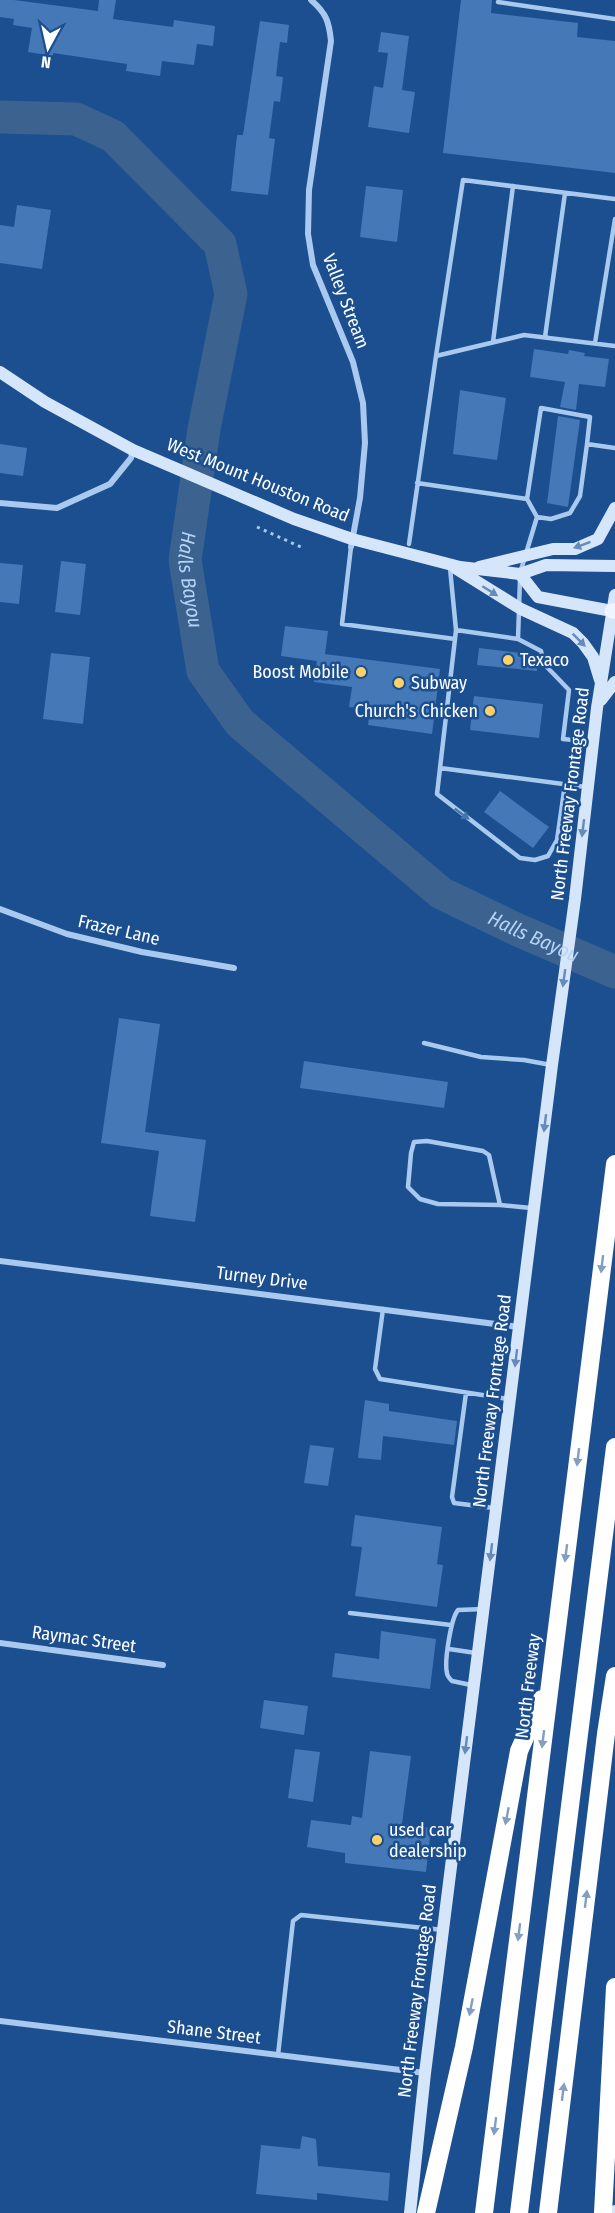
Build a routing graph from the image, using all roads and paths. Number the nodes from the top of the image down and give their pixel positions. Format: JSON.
{"nodes":[{"id":1,"x":311,"y":0,"type":"edge"},
{"id":2,"x":498,"y":2,"type":"dead end"},
{"id":3,"x":615,"y":19,"type":"edge"},
{"id":4,"x":513,"y":186,"type":"junction"},
{"id":5,"x":565,"y":193,"type":"junction"},
{"id":6,"x":615,"y":199,"type":"edge"},
{"id":7,"x":615,"y":219,"type":"edge"},
{"id":8,"x":545,"y":337,"type":"junction"},
{"id":9,"x":493,"y":342,"type":"junction"},
{"id":10,"x":595,"y":344,"type":"junction"},
{"id":11,"x":615,"y":346,"type":"edge"},
{"id":12,"x":436,"y":356,"type":"junction"},
{"id":13,"x":0,"y":372,"type":"edge"},
{"id":14,"x":587,"y":444,"type":"junction"},
{"id":15,"x":615,"y":448,"type":"edge"},
{"id":16,"x":133,"y":450,"type":"junction"},
{"id":17,"x":417,"y":483,"type":"junction"},
{"id":18,"x":527,"y":500,"type":"junction"},
{"id":19,"x":0,"y":503,"type":"edge"},
{"id":20,"x":615,"y":508,"type":"edge"},
{"id":21,"x":537,"y":517,"type":"junction"},
{"id":22,"x":257,"y":527,"type":"dead end"},
{"id":23,"x":352,"y":543,"type":"junction"},
{"id":24,"x":409,"y":543,"type":"dead end"},
{"id":25,"x":303,"y":548,"type":"dead end"},
{"id":26,"x":526,"y":555,"type":"junction"},
{"id":27,"x":449,"y":564,"type":"junction"},
{"id":28,"x":615,"y":566,"type":"edge"},
{"id":29,"x":471,"y":569,"type":"junction"},
{"id":30,"x":520,"y":574,"type":"junction"},
{"id":31,"x":615,"y":595,"type":"edge"},
{"id":32,"x":521,"y":609,"type":"junction"},
{"id":33,"x":614,"y":611,"type":"edge"},
{"id":34,"x":456,"y":630,"type":"junction"},
{"id":35,"x":455,"y":639,"type":"junction"},
{"id":36,"x":518,"y":639,"type":"junction"},
{"id":37,"x":615,"y":682,"type":"edge"},
{"id":38,"x":601,"y":687,"type":"junction"},
{"id":39,"x":597,"y":708,"type":"junction"},
{"id":40,"x":593,"y":742,"type":"junction"},
{"id":41,"x":440,"y":768,"type":"junction"},
{"id":42,"x":565,"y":784,"type":"junction"},
{"id":43,"x":588,"y":787,"type":"junction"},
{"id":44,"x":0,"y":909,"type":"edge"},
{"id":45,"x":234,"y":968,"type":"dead end"},
{"id":46,"x":424,"y":1043,"type":"dead end"},
{"id":47,"x":552,"y":1065,"type":"junction"},
{"id":48,"x":615,"y":1164,"type":"edge"},
{"id":49,"x":500,"y":1205,"type":"junction"},
{"id":50,"x":534,"y":1208,"type":"junction"},
{"id":51,"x":0,"y":1261,"type":"edge"},
{"id":52,"x":383,"y":1309,"type":"junction"},
{"id":53,"x":519,"y":1327,"type":"junction"},
{"id":54,"x":466,"y":1393,"type":"junction"},
{"id":55,"x":510,"y":1400,"type":"junction"},
{"id":56,"x":615,"y":1447,"type":"edge"},
{"id":57,"x":496,"y":1509,"type":"junction"},
{"id":58,"x":484,"y":1609,"type":"junction"},
{"id":59,"x":350,"y":1613,"type":"dead end"},
{"id":60,"x":451,"y":1625,"type":"junction"},
{"id":61,"x":0,"y":1643,"type":"edge"},
{"id":62,"x":449,"y":1649,"type":"junction"},
{"id":63,"x":478,"y":1654,"type":"junction"},
{"id":64,"x":163,"y":1665,"type":"dead end"},
{"id":65,"x":615,"y":1676,"type":"edge"},
{"id":66,"x":550,"y":1681,"type":"junction"},
{"id":67,"x":474,"y":1685,"type":"junction"},
{"id":68,"x":606,"y":1734,"type":"junction"},
{"id":69,"x":615,"y":1776,"type":"edge"},
{"id":70,"x":443,"y":1930,"type":"junction"},
{"id":71,"x":615,"y":1987,"type":"edge"},
{"id":72,"x":0,"y":2021,"type":"edge"},
{"id":73,"x":278,"y":2055,"type":"junction"},
{"id":74,"x":425,"y":2073,"type":"junction"},
{"id":75,"x":410,"y":2213,"type":"edge"},
{"id":76,"x":426,"y":2213,"type":"edge"},
{"id":77,"x":484,"y":2213,"type":"edge"},
{"id":78,"x":519,"y":2213,"type":"edge"},
{"id":79,"x":548,"y":2213,"type":"edge"},
{"id":80,"x":603,"y":2213,"type":"edge"}],
"edges":[{"from":1,"to":23,"type":"street","name":"Valley Stream"},
{"from":2,"to":3,"type":"lane"},
{"from":4,"to":5,"type":"lane"},
{"from":4,"to":9,"type":"lane"},
{"from":4,"to":12,"type":"lane"},
{"from":5,"to":6,"type":"lane"},
{"from":5,"to":8,"type":"lane"},
{"from":7,"to":10,"type":"lane"},
{"from":8,"to":9,"type":"lane"},
{"from":8,"to":10,"type":"lane"},
{"from":9,"to":12,"type":"lane"},
{"from":10,"to":11,"type":"lane"},
{"from":12,"to":17,"type":"lane"},
{"from":13,"to":16,"type":"main road","name":"West Mount Houston Road"},
{"from":14,"to":15,"type":"lane"},
{"from":14,"to":18,"type":"lane"},
{"from":14,"to":21,"type":"lane"},
{"from":16,"to":19,"type":"street"},
{"from":16,"to":23,"type":"main road","name":"West Mount Houston Road"},
{"from":17,"to":18,"type":"lane"},
{"from":17,"to":24,"type":"lane"},
{"from":18,"to":21,"type":"lane"},
{"from":20,"to":26,"type":"main road","one_way":true},
{"from":21,"to":26,"type":"lane"},
{"from":22,"to":25,"type":"path"},
{"from":23,"to":27,"type":"main road","name":"West Mount Houston Road"},
{"from":23,"to":35,"type":"lane"},
{"from":26,"to":29,"type":"main road"},
{"from":26,"to":30,"type":"lane"},
{"from":27,"to":29,"type":"main road","name":"West Mount Houston Road"},
{"from":27,"to":32,"type":"main road","one_way":true},
{"from":27,"to":34,"type":"lane"},
{"from":28,"to":30,"type":"main road","name":"West Mount Houston Road"},
{"from":29,"to":30,"type":"main road","name":"West Mount Houston Road"},
{"from":30,"to":32,"type":"lane"},
{"from":30,"to":33,"type":"main road"},
{"from":31,"to":33,"type":"main road","name":"North Freeway Frontage Road"},
{"from":32,"to":36,"type":"lane"},
{"from":32,"to":38,"type":"main road","one_way":true},
{"from":33,"to":38,"type":"main road","name":"North Freeway Frontage Road"},
{"from":34,"to":35,"type":"lane"},
{"from":34,"to":36,"type":"lane"},
{"from":35,"to":41,"type":"lane"},
{"from":36,"to":40,"type":"lane"},
{"from":37,"to":39,"type":"main road"},
{"from":38,"to":39,"type":"main road","name":"North Freeway Frontage Road"},
{"from":39,"to":40,"type":"main road","name":"North Freeway Frontage Road"},
{"from":40,"to":43,"type":"main road","name":"North Freeway Frontage Road"},
{"from":41,"to":42,"type":"lane"},
{"from":41,"to":42,"type":"lane","one_way":true},
{"from":42,"to":43,"type":"lane"},
{"from":43,"to":47,"type":"main road","name":"North Freeway Frontage Road","one_way":true},
{"from":44,"to":45,"type":"street","name":"Frazer Lane"},
{"from":46,"to":47,"type":"lane"},
{"from":47,"to":50,"type":"main road","name":"North Freeway Frontage Road","one_way":true},
{"from":48,"to":66,"type":"highway","name":"North Freeway","one_way":true},
{"from":49,"to":49,"type":"lane"},
{"from":49,"to":50,"type":"lane"},
{"from":50,"to":53,"type":"main road","name":"North Freeway Frontage Road"},
{"from":51,"to":52,"type":"street","name":"Turney Drive"},
{"from":52,"to":53,"type":"street","name":"Turney Drive"},
{"from":52,"to":54,"type":"lane"},
{"from":53,"to":55,"type":"main road","name":"North Freeway Frontage Road","one_way":true},
{"from":54,"to":55,"type":"lane"},
{"from":54,"to":57,"type":"lane"},
{"from":55,"to":57,"type":"main road","name":"North Freeway Frontage Road"},
{"from":56,"to":78,"type":"highway"},
{"from":57,"to":58,"type":"main road","name":"North Freeway Frontage Road","one_way":true},
{"from":58,"to":60,"type":"lane"},
{"from":58,"to":63,"type":"main road","name":"North Freeway Frontage Road"},
{"from":59,"to":60,"type":"lane"},
{"from":60,"to":62,"type":"lane"},
{"from":61,"to":64,"type":"street","name":"Raymac Street"},
{"from":62,"to":63,"type":"lane"},
{"from":62,"to":67,"type":"lane"},
{"from":63,"to":67,"type":"main road","name":"North Freeway Frontage Road"},
{"from":65,"to":68,"type":"highway"},
{"from":66,"to":76,"type":"highway","one_way":true},
{"from":66,"to":77,"type":"highway","name":"North Freeway","one_way":true},
{"from":67,"to":70,"type":"main road","name":"North Freeway Frontage Road","one_way":true},
{"from":68,"to":69,"type":"highway"},
{"from":79,"to":68,"type":"highway","one_way":true},
{"from":70,"to":73,"type":"lane"},
{"from":70,"to":74,"type":"main road","name":"North Freeway Frontage Road"},
{"from":71,"to":80,"type":"highway"},
{"from":72,"to":73,"type":"street","name":"Shane Street"},
{"from":73,"to":74,"type":"street","name":"Shane Street"},
{"from":74,"to":75,"type":"main road","name":"North Freeway Frontage Road"}]}
